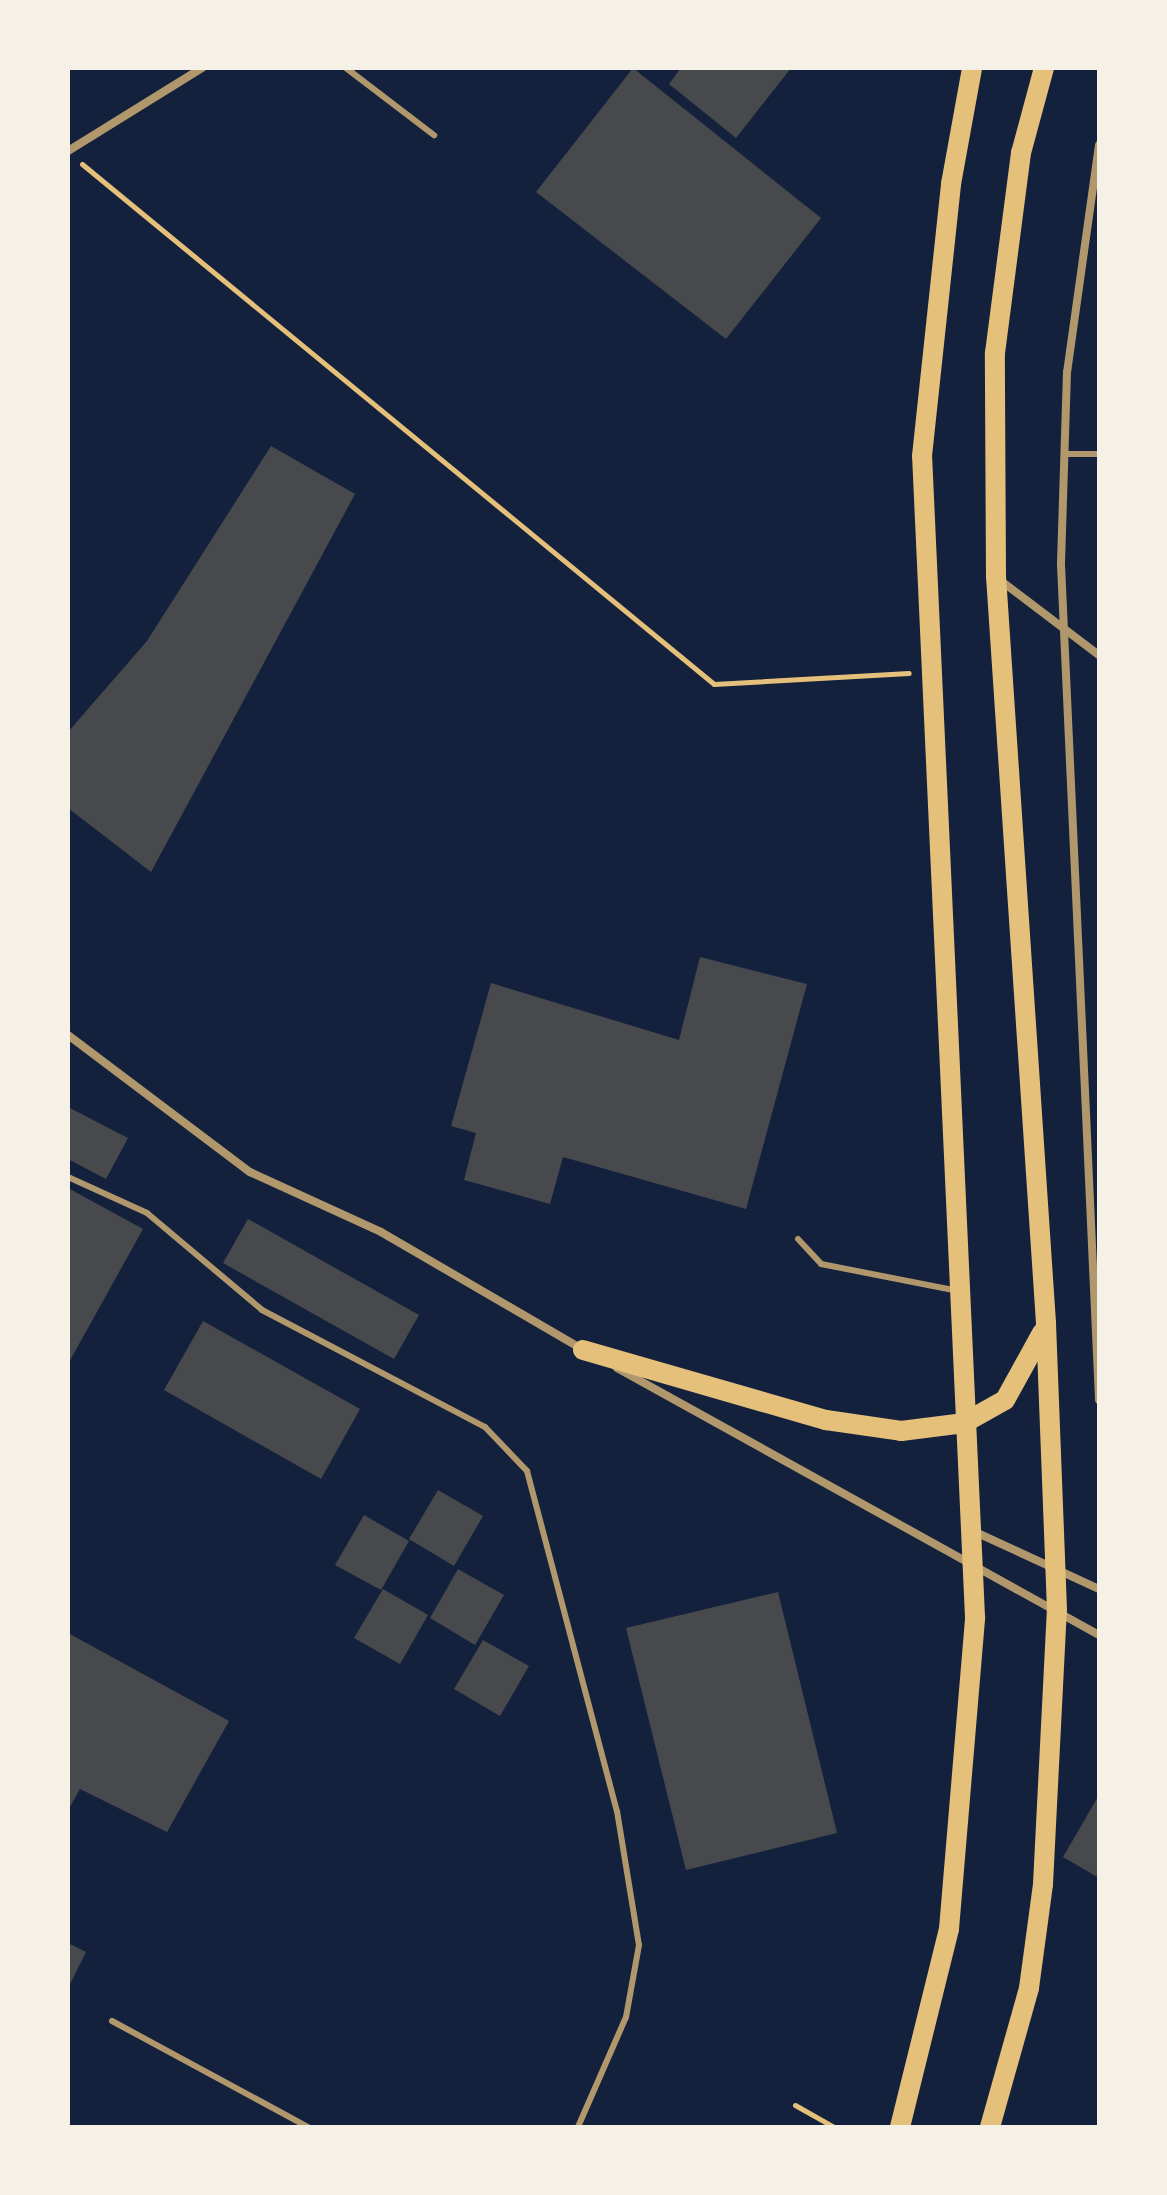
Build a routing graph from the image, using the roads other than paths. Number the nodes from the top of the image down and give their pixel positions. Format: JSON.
{"nodes":[{"id":1,"x":202,"y":68,"type":"edge"},
{"id":2,"x":346,"y":68,"type":"edge"},
{"id":3,"x":1044,"y":68,"type":"edge"},
{"id":4,"x":970,"y":72,"type":"edge"},
{"id":5,"x":434,"y":135,"type":"dead end"},
{"id":6,"x":1099,"y":145,"type":"edge"},
{"id":7,"x":68,"y":152,"type":"edge"},
{"id":8,"x":1065,"y":454,"type":"junction"},
{"id":9,"x":1099,"y":454,"type":"edge"},
{"id":10,"x":996,"y":577,"type":"junction"},
{"id":11,"x":1061,"y":632,"type":"junction"},
{"id":12,"x":1099,"y":655,"type":"edge"},
{"id":13,"x":68,"y":1035,"type":"edge"},
{"id":14,"x":68,"y":1177,"type":"edge"},
{"id":15,"x":798,"y":1239,"type":"dead end"},
{"id":16,"x":958,"y":1290,"type":"junction"},
{"id":17,"x":1046,"y":1323,"type":"junction"},
{"id":18,"x":583,"y":1350,"type":"junction"},
{"id":19,"x":1099,"y":1400,"type":"edge"},
{"id":20,"x":964,"y":1423,"type":"junction"},
{"id":21,"x":969,"y":1529,"type":"junction"},
{"id":22,"x":973,"y":1565,"type":"junction"},
{"id":23,"x":1053,"y":1568,"type":"junction"},
{"id":24,"x":1099,"y":1589,"type":"edge"},
{"id":25,"x":1057,"y":1610,"type":"junction"},
{"id":26,"x":1099,"y":1635,"type":"edge"},
{"id":27,"x":112,"y":2021,"type":"dead end"},
{"id":28,"x":308,"y":2127,"type":"edge"},
{"id":29,"x":578,"y":2127,"type":"edge"},
{"id":30,"x":900,"y":2127,"type":"edge"},
{"id":31,"x":990,"y":2127,"type":"edge"}],
"edges":[{"from":1,"to":7,"type":"street"},
{"from":2,"to":5,"type":"lane"},
{"from":3,"to":10,"type":"main road"},
{"from":4,"to":16,"type":"main road"},
{"from":6,"to":8,"type":"street"},
{"from":8,"to":9,"type":"lane"},
{"from":8,"to":11,"type":"street"},
{"from":10,"to":11,"type":"street"},
{"from":10,"to":17,"type":"main road"},
{"from":11,"to":12,"type":"street"},
{"from":11,"to":19,"type":"street"},
{"from":13,"to":18,"type":"street"},
{"from":14,"to":29,"type":"lane"},
{"from":15,"to":16,"type":"lane"},
{"from":16,"to":20,"type":"main road"},
{"from":17,"to":20,"type":"main road"},
{"from":17,"to":23,"type":"main road"},
{"from":18,"to":20,"type":"main road"},
{"from":18,"to":22,"type":"street"},
{"from":20,"to":21,"type":"main road"},
{"from":21,"to":22,"type":"main road"},
{"from":21,"to":23,"type":"street"},
{"from":22,"to":25,"type":"street"},
{"from":22,"to":30,"type":"main road"},
{"from":23,"to":24,"type":"street"},
{"from":23,"to":25,"type":"main road"},
{"from":25,"to":26,"type":"street"},
{"from":25,"to":31,"type":"main road"},
{"from":27,"to":28,"type":"lane"}]}
